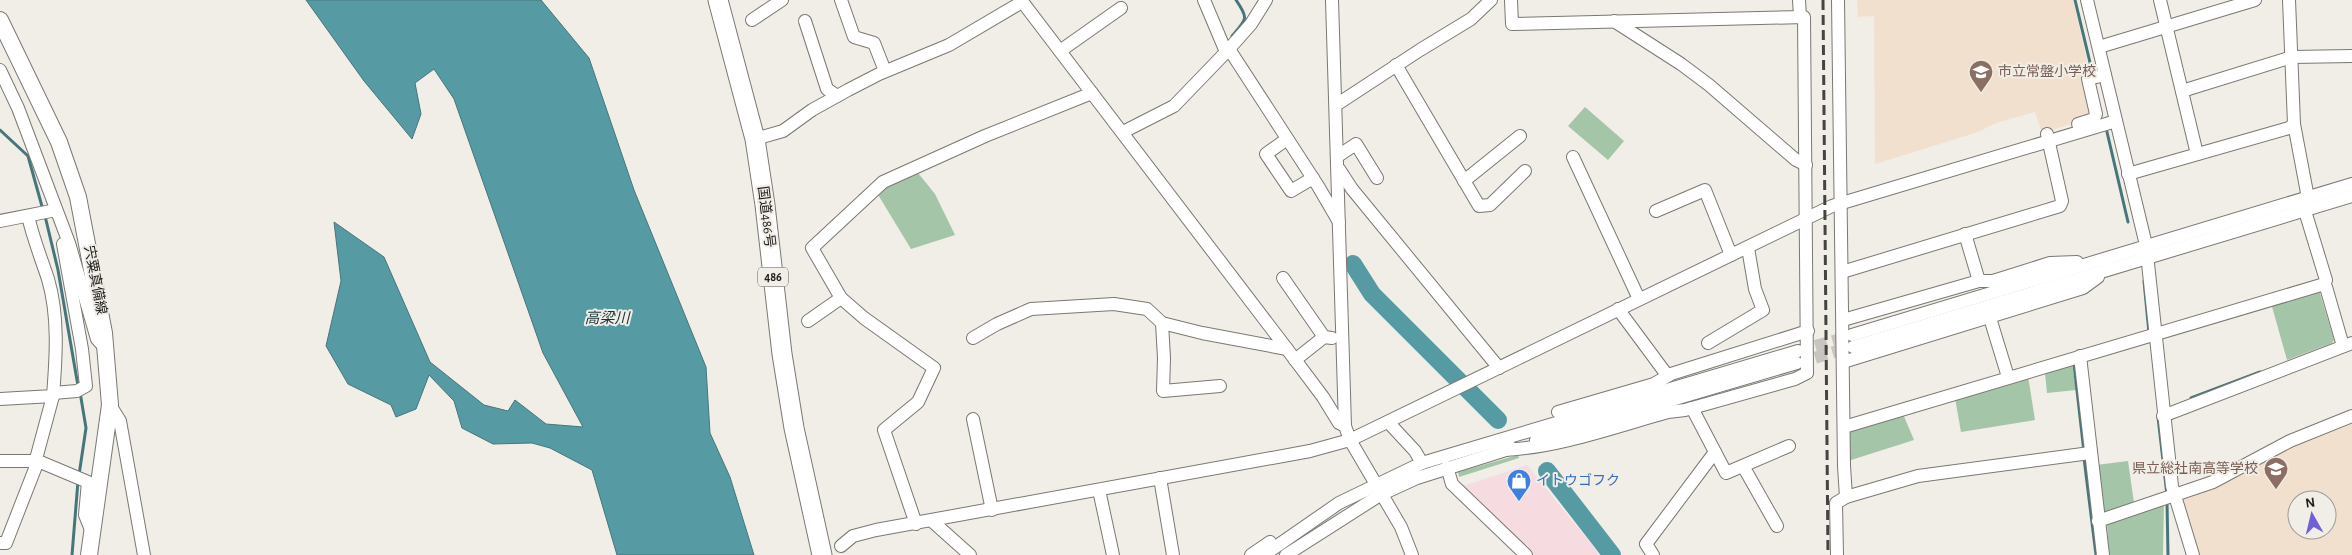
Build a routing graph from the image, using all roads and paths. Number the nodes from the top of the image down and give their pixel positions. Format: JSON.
{"nodes":[{"id":1,"x":718,"y":0,"type":"edge"},
{"id":2,"x":782,"y":0,"type":"edge"},
{"id":3,"x":841,"y":0,"type":"edge"},
{"id":4,"x":1204,"y":0,"type":"edge"},
{"id":5,"x":1266,"y":0,"type":"edge"},
{"id":6,"x":1332,"y":0,"type":"edge"},
{"id":7,"x":1491,"y":0,"type":"edge"},
{"id":8,"x":1511,"y":0,"type":"edge"},
{"id":9,"x":1799,"y":0,"type":"edge"},
{"id":10,"x":1838,"y":0,"type":"edge"},
{"id":11,"x":2087,"y":0,"type":"edge"},
{"id":12,"x":2160,"y":0,"type":"edge"},
{"id":13,"x":2255,"y":0,"type":"edge"},
{"id":14,"x":2289,"y":0,"type":"edge"},
{"id":15,"x":1025,"y":2,"type":"edge"},
{"id":16,"x":1121,"y":8,"type":"dead end"},
{"id":17,"x":1800,"y":17,"type":"junction"},
{"id":18,"x":0,"y":20,"type":"edge"},
{"id":19,"x":752,"y":20,"type":"dead end"},
{"id":20,"x":805,"y":21,"type":"dead end"},
{"id":21,"x":1614,"y":21,"type":"junction"},
{"id":22,"x":2167,"y":28,"type":"junction"},
{"id":23,"x":2099,"y":47,"type":"junction"},
{"id":24,"x":1060,"y":51,"type":"junction"},
{"id":25,"x":1227,"y":51,"type":"junction"},
{"id":26,"x":2352,"y":56,"type":"edge"},
{"id":27,"x":2292,"y":57,"type":"junction"},
{"id":28,"x":1396,"y":65,"type":"junction"},
{"id":29,"x":0,"y":70,"type":"edge"},
{"id":30,"x":885,"y":71,"type":"junction"},
{"id":31,"x":2097,"y":77,"type":"junction"},
{"id":32,"x":2182,"y":91,"type":"junction"},
{"id":33,"x":1092,"y":93,"type":"junction"},
{"id":34,"x":837,"y":96,"type":"junction"},
{"id":35,"x":1336,"y":105,"type":"junction"},
{"id":36,"x":2116,"y":121,"type":"junction"},
{"id":37,"x":2294,"y":124,"type":"junction"},
{"id":38,"x":1123,"y":132,"type":"junction"},
{"id":39,"x":1520,"y":136,"type":"dead end"},
{"id":40,"x":755,"y":139,"type":"junction"},
{"id":41,"x":1287,"y":139,"type":"junction"},
{"id":42,"x":2048,"y":141,"type":"junction"},
{"id":43,"x":2197,"y":154,"type":"junction"},
{"id":44,"x":1338,"y":156,"type":"junction"},
{"id":45,"x":1572,"y":157,"type":"dead end"},
{"id":46,"x":1806,"y":165,"type":"junction"},
{"id":47,"x":1339,"y":169,"type":"junction"},
{"id":48,"x":1525,"y":171,"type":"dead end"},
{"id":49,"x":2128,"y":174,"type":"junction"},
{"id":50,"x":1313,"y":178,"type":"junction"},
{"id":51,"x":1377,"y":178,"type":"dead end"},
{"id":52,"x":1464,"y":181,"type":"junction"},
{"id":53,"x":2352,"y":184,"type":"edge"},
{"id":54,"x":2352,"y":196,"type":"edge"},
{"id":55,"x":2308,"y":198,"type":"junction"},
{"id":56,"x":1840,"y":204,"type":"junction"},
{"id":57,"x":2305,"y":211,"type":"junction"},
{"id":58,"x":49,"y":212,"type":"junction"},
{"id":59,"x":1656,"y":212,"type":"dead end"},
{"id":60,"x":28,"y":216,"type":"junction"},
{"id":61,"x":1806,"y":219,"type":"junction"},
{"id":62,"x":0,"y":221,"type":"edge"},
{"id":63,"x":1340,"y":223,"type":"junction"},
{"id":64,"x":1965,"y":234,"type":"junction"},
{"id":65,"x":1748,"y":248,"type":"junction"},
{"id":66,"x":2146,"y":251,"type":"junction"},
{"id":67,"x":1731,"y":255,"type":"junction"},
{"id":68,"x":2092,"y":262,"type":"junction"},
{"id":69,"x":2110,"y":269,"type":"junction"},
{"id":70,"x":1842,"y":272,"type":"junction"},
{"id":71,"x":1283,"y":278,"type":"dead end"},
{"id":72,"x":1979,"y":281,"type":"junction"},
{"id":73,"x":2324,"y":286,"type":"junction"},
{"id":74,"x":841,"y":298,"type":"junction"},
{"id":75,"x":1639,"y":299,"type":"junction"},
{"id":76,"x":1618,"y":309,"type":"junction"},
{"id":77,"x":1990,"y":318,"type":"junction"},
{"id":78,"x":1843,"y":320,"type":"junction"},
{"id":79,"x":808,"y":321,"type":"dead end"},
{"id":80,"x":1162,"y":323,"type":"junction"},
{"id":81,"x":1808,"y":331,"type":"junction"},
{"id":82,"x":2151,"y":335,"type":"junction"},
{"id":83,"x":1324,"y":337,"type":"junction"},
{"id":84,"x":973,"y":338,"type":"dead end"},
{"id":85,"x":1343,"y":340,"type":"junction"},
{"id":86,"x":1708,"y":343,"type":"dead end"},
{"id":87,"x":2347,"y":345,"type":"edge"},
{"id":88,"x":1287,"y":349,"type":"junction"},
{"id":89,"x":106,"y":350,"type":"junction"},
{"id":90,"x":1295,"y":360,"type":"junction"},
{"id":91,"x":2080,"y":360,"type":"junction"},
{"id":92,"x":1843,"y":362,"type":"junction"},
{"id":93,"x":1499,"y":368,"type":"junction"},
{"id":94,"x":1667,"y":375,"type":"junction"},
{"id":95,"x":2008,"y":378,"type":"junction"},
{"id":96,"x":1220,"y":386,"type":"dead end"},
{"id":97,"x":53,"y":394,"type":"junction"},
{"id":98,"x":0,"y":399,"type":"edge"},
{"id":99,"x":110,"y":406,"type":"junction"},
{"id":100,"x":1692,"y":408,"type":"junction"},
{"id":101,"x":2163,"y":416,"type":"junction"},
{"id":102,"x":2352,"y":416,"type":"edge"},
{"id":103,"x":973,"y":419,"type":"dead end"},
{"id":104,"x":1389,"y":423,"type":"junction"},
{"id":105,"x":1345,"y":426,"type":"junction"},
{"id":106,"x":1844,"y":427,"type":"junction"},
{"id":107,"x":1501,"y":437,"type":"junction"},
{"id":108,"x":1350,"y":440,"type":"junction"},
{"id":109,"x":1789,"y":446,"type":"dead end"},
{"id":110,"x":1504,"y":450,"type":"junction"},
{"id":111,"x":1715,"y":452,"type":"junction"},
{"id":112,"x":2086,"y":453,"type":"junction"},
{"id":113,"x":37,"y":460,"type":"junction"},
{"id":114,"x":0,"y":461,"type":"edge"},
{"id":115,"x":1422,"y":462,"type":"junction"},
{"id":116,"x":1743,"y":466,"type":"junction"},
{"id":117,"x":1447,"y":467,"type":"junction"},
{"id":118,"x":1160,"y":478,"type":"junction"},
{"id":119,"x":1378,"y":489,"type":"junction"},
{"id":120,"x":1099,"y":490,"type":"junction"},
{"id":121,"x":1846,"y":497,"type":"junction"},
{"id":122,"x":2169,"y":497,"type":"junction"},
{"id":123,"x":992,"y":510,"type":"junction"},
{"id":124,"x":932,"y":521,"type":"junction"},
{"id":125,"x":2098,"y":521,"type":"junction"},
{"id":126,"x":916,"y":524,"type":"junction"},
{"id":127,"x":1777,"y":526,"type":"dead end"},
{"id":128,"x":92,"y":532,"type":"junction"},
{"id":129,"x":1292,"y":534,"type":"junction"},
{"id":130,"x":0,"y":543,"type":"edge"},
{"id":131,"x":843,"y":552,"type":"edge"},
{"id":132,"x":1288,"y":554,"type":"edge"},
{"id":133,"x":89,"y":555,"type":"edge"},
{"id":134,"x":144,"y":555,"type":"edge"},
{"id":135,"x":822,"y":555,"type":"edge"},
{"id":136,"x":970,"y":555,"type":"edge"},
{"id":137,"x":1113,"y":555,"type":"edge"},
{"id":138,"x":1172,"y":555,"type":"edge"},
{"id":139,"x":1251,"y":555,"type":"edge"},
{"id":140,"x":1264,"y":555,"type":"edge"},
{"id":141,"x":1412,"y":555,"type":"edge"},
{"id":142,"x":1526,"y":555,"type":"edge"},
{"id":143,"x":1654,"y":555,"type":"edge"},
{"id":144,"x":1837,"y":555,"type":"edge"},
{"id":145,"x":2102,"y":555,"type":"edge"},
{"id":146,"x":2193,"y":555,"type":"edge"}],
"edges":[{"from":1,"to":40,"type":"highway","name":"国道486号","number":"486"},
{"from":2,"to":19,"type":"street"},
{"from":3,"to":30,"type":"street"},
{"from":4,"to":25,"type":"street"},
{"from":5,"to":25,"type":"street"},
{"from":6,"to":35,"type":"street"},
{"from":7,"to":28,"type":"street"},
{"from":8,"to":21,"type":"street"},
{"from":9,"to":17,"type":"street"},
{"from":10,"to":56,"type":"street"},
{"from":11,"to":23,"type":"street"},
{"from":12,"to":22,"type":"street"},
{"from":13,"to":22,"type":"street"},
{"from":14,"to":27,"type":"street"},
{"from":15,"to":24,"type":"street"},
{"from":15,"to":30,"type":"street"},
{"from":16,"to":24,"type":"street"},
{"from":17,"to":21,"type":"street"},
{"from":17,"to":46,"type":"street"},
{"from":18,"to":89,"type":"main road","name":"宍粟真備線"},
{"from":20,"to":34,"type":"street"},
{"from":21,"to":46,"type":"street"},
{"from":22,"to":23,"type":"street"},
{"from":22,"to":32,"type":"street"},
{"from":23,"to":31,"type":"street"},
{"from":24,"to":33,"type":"street"},
{"from":25,"to":38,"type":"street"},
{"from":25,"to":41,"type":"street"},
{"from":26,"to":27,"type":"street"},
{"from":27,"to":32,"type":"street"},
{"from":27,"to":37,"type":"street"},
{"from":28,"to":35,"type":"street"},
{"from":28,"to":52,"type":"street"},
{"from":29,"to":58,"type":"street"},
{"from":30,"to":34,"type":"street"},
{"from":31,"to":36,"type":"street"},
{"from":31,"to":42,"type":"street"},
{"from":32,"to":43,"type":"street"},
{"from":33,"to":38,"type":"street"},
{"from":33,"to":74,"type":"street"},
{"from":34,"to":40,"type":"street"},
{"from":35,"to":44,"type":"street"},
{"from":36,"to":42,"type":"street"},
{"from":36,"to":49,"type":"street"},
{"from":37,"to":43,"type":"street"},
{"from":37,"to":55,"type":"street"},
{"from":38,"to":88,"type":"street"},
{"from":39,"to":52,"type":"street"},
{"from":40,"to":135,"type":"highway","name":"国道486号","number":"486"},
{"from":41,"to":50,"type":"street"},
{"from":41,"to":50,"type":"street"},
{"from":42,"to":56,"type":"street"},
{"from":42,"to":64,"type":"street"},
{"from":43,"to":49,"type":"street"},
{"from":44,"to":47,"type":"street"},
{"from":44,"to":51,"type":"street"},
{"from":45,"to":75,"type":"street"},
{"from":46,"to":61,"type":"street"},
{"from":47,"to":63,"type":"street"},
{"from":47,"to":93,"type":"street"},
{"from":48,"to":52,"type":"street"},
{"from":49,"to":66,"type":"street"},
{"from":50,"to":63,"type":"street"},
{"from":53,"to":55,"type":"street"},
{"from":54,"to":57,"type":"street"},
{"from":55,"to":66,"type":"street"},
{"from":56,"to":61,"type":"street"},
{"from":56,"to":70,"type":"street"},
{"from":57,"to":66,"type":"street"},
{"from":57,"to":73,"type":"street"},
{"from":58,"to":60,"type":"street"},
{"from":58,"to":89,"type":"street"},
{"from":58,"to":97,"type":"street"},
{"from":59,"to":67,"type":"street"},
{"from":60,"to":62,"type":"street"},
{"from":60,"to":97,"type":"street"},
{"from":61,"to":65,"type":"street"},
{"from":61,"to":81,"type":"street"},
{"from":63,"to":85,"type":"street"},
{"from":64,"to":70,"type":"street"},
{"from":64,"to":72,"type":"street"},
{"from":65,"to":67,"type":"street"},
{"from":65,"to":86,"type":"street"},
{"from":66,"to":68,"type":"street"},
{"from":66,"to":69,"type":"street"},
{"from":66,"to":82,"type":"street"},
{"from":67,"to":75,"type":"street"},
{"from":68,"to":69,"type":"street"},
{"from":68,"to":72,"type":"street"},
{"from":69,"to":77,"type":"street"},
{"from":70,"to":78,"type":"street"},
{"from":71,"to":83,"type":"street"},
{"from":72,"to":78,"type":"street"},
{"from":73,"to":82,"type":"street"},
{"from":73,"to":87,"type":"street"},
{"from":74,"to":79,"type":"street"},
{"from":74,"to":126,"type":"street"},
{"from":75,"to":76,"type":"street"},
{"from":76,"to":93,"type":"street"},
{"from":76,"to":94,"type":"street"},
{"from":77,"to":92,"type":"street"},
{"from":77,"to":95,"type":"street"},
{"from":78,"to":92,"type":"street"},
{"from":80,"to":84,"type":"street"},
{"from":80,"to":88,"type":"street"},
{"from":80,"to":96,"type":"street"},
{"from":81,"to":94,"type":"street"},
{"from":81,"to":100,"type":"street"},
{"from":82,"to":91,"type":"street"},
{"from":82,"to":101,"type":"street"},
{"from":83,"to":85,"type":"street"},
{"from":83,"to":90,"type":"street"},
{"from":85,"to":105,"type":"street"},
{"from":87,"to":101,"type":"street"},
{"from":88,"to":90,"type":"street"},
{"from":89,"to":99,"type":"main road","name":"宍粟真備線"},
{"from":90,"to":105,"type":"street"},
{"from":91,"to":95,"type":"street"},
{"from":91,"to":112,"type":"street"},
{"from":92,"to":106,"type":"street"},
{"from":93,"to":104,"type":"street"},
{"from":94,"to":107,"type":"street"},
{"from":95,"to":106,"type":"street"},
{"from":97,"to":98,"type":"street"},
{"from":97,"to":113,"type":"street"},
{"from":99,"to":128,"type":"main road","name":"宍粟真備線"},
{"from":99,"to":134,"type":"street"},
{"from":100,"to":110,"type":"street"},
{"from":100,"to":111,"type":"street"},
{"from":101,"to":122,"type":"street"},
{"from":102,"to":122,"type":"street"},
{"from":103,"to":123,"type":"street"},
{"from":104,"to":108,"type":"street"},
{"from":104,"to":115,"type":"street"},
{"from":105,"to":108,"type":"street"},
{"from":106,"to":121,"type":"street"},
{"from":107,"to":110,"type":"street"},
{"from":107,"to":115,"type":"street"},
{"from":108,"to":118,"type":"street"},
{"from":108,"to":119,"type":"street"},
{"from":109,"to":116,"type":"street"},
{"from":110,"to":117,"type":"street"},
{"from":111,"to":116,"type":"street"},
{"from":111,"to":143,"type":"street"},
{"from":112,"to":121,"type":"street"},
{"from":112,"to":125,"type":"street"},
{"from":113,"to":114,"type":"street"},
{"from":113,"to":128,"type":"street"},
{"from":113,"to":130,"type":"street"},
{"from":115,"to":119,"type":"street"},
{"from":116,"to":127,"type":"street"},
{"from":117,"to":119,"type":"street"},
{"from":117,"to":142,"type":"street"},
{"from":118,"to":120,"type":"street"},
{"from":118,"to":138,"type":"street"},
{"from":119,"to":129,"type":"street"},
{"from":119,"to":132,"type":"street"},
{"from":119,"to":141,"type":"street"},
{"from":120,"to":123,"type":"street"},
{"from":120,"to":137,"type":"street"},
{"from":121,"to":144,"type":"street"},
{"from":122,"to":125,"type":"street"},
{"from":122,"to":146,"type":"street"},
{"from":123,"to":124,"type":"street"},
{"from":124,"to":126,"type":"street"},
{"from":124,"to":136,"type":"street"},
{"from":125,"to":145,"type":"street"},
{"from":126,"to":131,"type":"street"},
{"from":128,"to":133,"type":"main road","name":"宍粟真備線"},
{"from":129,"to":139,"type":"street"},
{"from":129,"to":140,"type":"street"}]}
